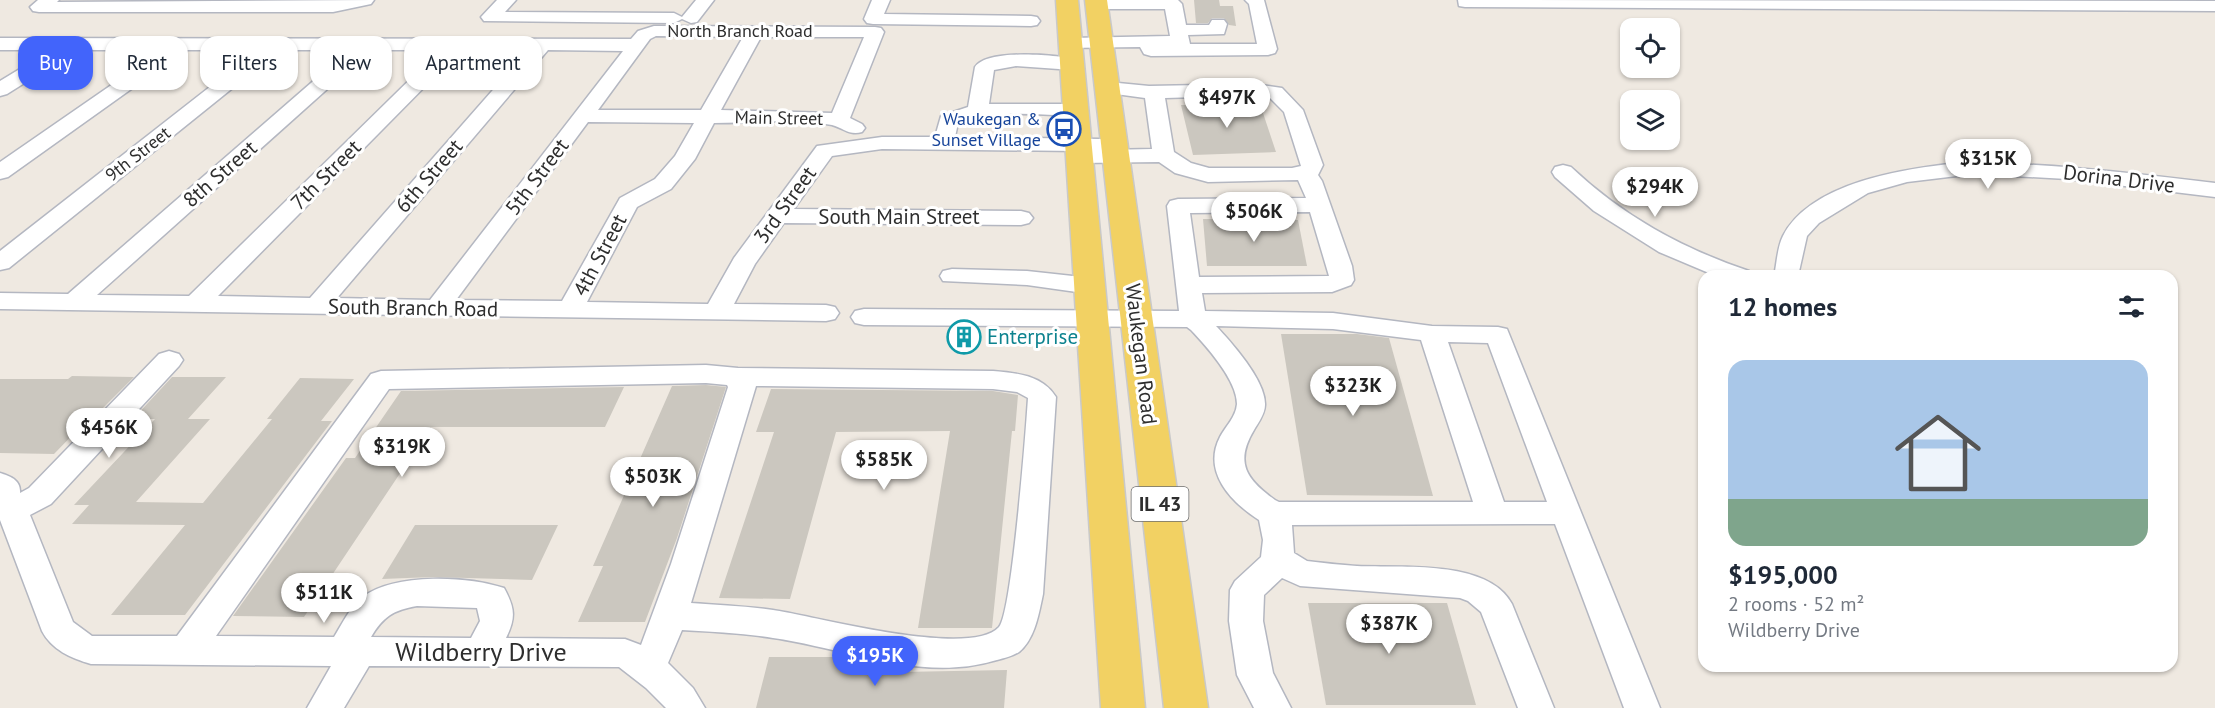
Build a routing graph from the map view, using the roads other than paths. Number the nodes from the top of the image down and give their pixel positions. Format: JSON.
{"nodes":[{"id":1,"x":51,"y":0,"type":"edge"},
{"id":2,"x":365,"y":0,"type":"edge"},
{"id":3,"x":507,"y":0,"type":"edge"},
{"id":4,"x":705,"y":0,"type":"edge"},
{"id":5,"x":880,"y":0,"type":"edge"},
{"id":6,"x":988,"y":0,"type":"edge"},
{"id":7,"x":1067,"y":0,"type":"edge"},
{"id":8,"x":1254,"y":0,"type":"edge"},
{"id":9,"x":1096,"y":2,"type":"edge"},
{"id":10,"x":1175,"y":2,"type":"edge"},
{"id":11,"x":1465,"y":2,"type":"dead end"},
{"id":12,"x":2215,"y":6,"type":"edge"},
{"id":13,"x":691,"y":18,"type":"junction"},
{"id":14,"x":986,"y":21,"type":"junction"},
{"id":15,"x":1031,"y":21,"type":"dead end"},
{"id":16,"x":1218,"y":24,"type":"dead end"},
{"id":17,"x":874,"y":26,"type":"junction"},
{"id":18,"x":755,"y":31,"type":"junction"},
{"id":19,"x":1180,"y":39,"type":"junction"},
{"id":20,"x":1101,"y":40,"type":"junction"},
{"id":21,"x":0,"y":44,"type":"edge"},
{"id":22,"x":18,"y":44,"type":"edge"},
{"id":23,"x":636,"y":45,"type":"junction"},
{"id":24,"x":542,"y":46,"type":"edge"},
{"id":25,"x":1072,"y":48,"type":"junction"},
{"id":26,"x":18,"y":79,"type":"edge"},
{"id":27,"x":1108,"y":88,"type":"junction"},
{"id":28,"x":0,"y":90,"type":"edge"},
{"id":29,"x":117,"y":90,"type":"edge"},
{"id":30,"x":218,"y":90,"type":"edge"},
{"id":31,"x":315,"y":90,"type":"edge"},
{"id":32,"x":411,"y":90,"type":"edge"},
{"id":33,"x":504,"y":90,"type":"edge"},
{"id":34,"x":1154,"y":93,"type":"junction"},
{"id":35,"x":1077,"y":110,"type":"junction"},
{"id":36,"x":978,"y":111,"type":"junction"},
{"id":37,"x":583,"y":116,"type":"junction"},
{"id":38,"x":707,"y":117,"type":"junction"},
{"id":39,"x":840,"y":120,"type":"junction"},
{"id":40,"x":882,"y":142,"type":"junction"},
{"id":41,"x":944,"y":143,"type":"junction"},
{"id":42,"x":1079,"y":151,"type":"junction"},
{"id":43,"x":1114,"y":151,"type":"junction"},
{"id":44,"x":1164,"y":155,"type":"junction"},
{"id":45,"x":0,"y":172,"type":"edge"},
{"id":46,"x":1563,"y":172,"type":"dead end"},
{"id":47,"x":1304,"y":174,"type":"junction"},
{"id":48,"x":2215,"y":190,"type":"edge"},
{"id":49,"x":1318,"y":205,"type":"junction"},
{"id":50,"x":776,"y":216,"type":"junction"},
{"id":51,"x":1021,"y":218,"type":"dead end"},
{"id":52,"x":0,"y":263,"type":"edge"},
{"id":53,"x":1719,"y":270,"type":"edge"},
{"id":54,"x":1787,"y":270,"type":"edge"},
{"id":55,"x":952,"y":276,"type":"dead end"},
{"id":56,"x":0,"y":301,"type":"edge"},
{"id":57,"x":1190,"y":301,"type":"junction"},
{"id":58,"x":1092,"y":302,"type":"junction"},
{"id":59,"x":74,"y":303,"type":"junction"},
{"id":60,"x":196,"y":304,"type":"junction"},
{"id":61,"x":316,"y":307,"type":"junction"},
{"id":62,"x":437,"y":308,"type":"junction"},
{"id":63,"x":570,"y":310,"type":"junction"},
{"id":64,"x":1135,"y":310,"type":"junction"},
{"id":65,"x":717,"y":311,"type":"junction"},
{"id":66,"x":826,"y":313,"type":"dead end"},
{"id":67,"x":864,"y":316,"type":"dead end"},
{"id":68,"x":1432,"y":334,"type":"junction"},
{"id":69,"x":169,"y":360,"type":"dead end"},
{"id":70,"x":738,"y":378,"type":"junction"},
{"id":71,"x":6,"y":497,"type":"edge"},
{"id":72,"x":1492,"y":513,"type":"junction"},
{"id":73,"x":1566,"y":513,"type":"junction"},
{"id":74,"x":1274,"y":514,"type":"junction"},
{"id":75,"x":1278,"y":559,"type":"junction"},
{"id":76,"x":670,"y":615,"type":"junction"},
{"id":77,"x":187,"y":649,"type":"junction"},
{"id":78,"x":351,"y":651,"type":"junction"},
{"id":79,"x":481,"y":652,"type":"junction"},
{"id":80,"x":648,"y":667,"type":"junction"},
{"id":81,"x":325,"y":708,"type":"edge"},
{"id":82,"x":687,"y":708,"type":"edge"},
{"id":83,"x":1123,"y":708,"type":"edge"},
{"id":84,"x":1186,"y":708,"type":"edge"},
{"id":85,"x":1273,"y":708,"type":"edge"},
{"id":86,"x":1536,"y":708,"type":"edge"},
{"id":87,"x":1642,"y":708,"type":"edge"}],
"edges":[{"from":1,"to":2,"type":"street"},
{"from":3,"to":13,"type":"street"},
{"from":4,"to":13,"type":"street"},
{"from":5,"to":17,"type":"street"},
{"from":6,"to":14,"type":"street"},
{"from":7,"to":25,"type":"main road","name":"Waukegan Road","number":"IL 43"},
{"from":8,"to":19,"type":"street"},
{"from":9,"to":10,"type":"street"},
{"from":9,"to":20,"type":"main road","name":"Waukegan Road","number":"IL 43"},
{"from":10,"to":19,"type":"street"},
{"from":11,"to":12,"type":"street"},
{"from":13,"to":17,"type":"street"},
{"from":14,"to":15,"type":"street"},
{"from":14,"to":17,"type":"street"},
{"from":16,"to":19,"type":"street"},
{"from":17,"to":18,"type":"street","name":"North Branch Road"},
{"from":17,"to":39,"type":"street"},
{"from":18,"to":23,"type":"street","name":"North Branch Road"},
{"from":18,"to":38,"type":"street","name":"4th Street"},
{"from":19,"to":20,"type":"street"},
{"from":20,"to":25,"type":"main road"},
{"from":20,"to":27,"type":"main road","name":"Waukegan Road","number":"IL 43"},
{"from":21,"to":22,"type":"street","name":"North Branch Road"},
{"from":23,"to":24,"type":"street","name":"North Branch Road"},
{"from":23,"to":37,"type":"street","name":"5th Street"},
{"from":25,"to":35,"type":"main road","name":"Waukegan Road","number":"IL 43"},
{"from":25,"to":36,"type":"street"},
{"from":26,"to":28,"type":"street"},
{"from":27,"to":34,"type":"street"},
{"from":27,"to":43,"type":"main road","name":"Waukegan Road","number":"IL 43"},
{"from":29,"to":45,"type":"street"},
{"from":30,"to":52,"type":"street","name":"9th Street"},
{"from":31,"to":59,"type":"street","name":"8th Street"},
{"from":32,"to":60,"type":"street","name":"7th Street"},
{"from":33,"to":61,"type":"street","name":"6th Street"},
{"from":34,"to":44,"type":"street"},
{"from":34,"to":47,"type":"street"},
{"from":35,"to":36,"type":"street"},
{"from":35,"to":42,"type":"main road","name":"Waukegan Road","number":"IL 43"},
{"from":36,"to":41,"type":"street"},
{"from":37,"to":38,"type":"street","name":"Main Street"},
{"from":37,"to":62,"type":"street","name":"5th Street"},
{"from":38,"to":39,"type":"street","name":"Main Street"},
{"from":38,"to":63,"type":"street","name":"4th Street"},
{"from":39,"to":40,"type":"street","name":"Main Street"},
{"from":40,"to":41,"type":"street","name":"Main Street"},
{"from":40,"to":50,"type":"street","name":"3rd Street"},
{"from":41,"to":42,"type":"street","name":"Main Street"},
{"from":42,"to":43,"type":"street","name":"Main Street"},
{"from":42,"to":58,"type":"main road","name":"Waukegan Road","number":"IL 43"},
{"from":43,"to":44,"type":"street","name":"Main Street"},
{"from":43,"to":64,"type":"main road","name":"Waukegan Road","number":"IL 43"},
{"from":44,"to":47,"type":"street"},
{"from":46,"to":53,"type":"street"},
{"from":47,"to":49,"type":"street"},
{"from":48,"to":54,"type":"street","name":"Dorina Drive"},
{"from":49,"to":57,"type":"street"},
{"from":49,"to":57,"type":"street"},
{"from":50,"to":51,"type":"street","name":"South Main Street"},
{"from":50,"to":65,"type":"street","name":"3rd Street"},
{"from":55,"to":58,"type":"street"},
{"from":56,"to":59,"type":"street","name":"South Branch Road"},
{"from":57,"to":64,"type":"street"},
{"from":57,"to":68,"type":"street"},
{"from":57,"to":74,"type":"street"},
{"from":58,"to":64,"type":"street"},
{"from":58,"to":67,"type":"street"},
{"from":58,"to":83,"type":"main road","name":"Waukegan Road","number":"IL 43"},
{"from":59,"to":60,"type":"street","name":"South Branch Road"},
{"from":60,"to":61,"type":"street","name":"South Branch Road"},
{"from":61,"to":62,"type":"street","name":"South Branch Road"},
{"from":62,"to":63,"type":"street","name":"South Branch Road"},
{"from":63,"to":65,"type":"street","name":"South Branch Road"},
{"from":64,"to":84,"type":"main road","name":"Waukegan Road","number":"IL 43"},
{"from":65,"to":66,"type":"street","name":"South Branch Road"},
{"from":68,"to":72,"type":"street"},
{"from":68,"to":73,"type":"street"},
{"from":69,"to":71,"type":"street"},
{"from":70,"to":76,"type":"street"},
{"from":70,"to":76,"type":"street"},
{"from":70,"to":77,"type":"street"},
{"from":71,"to":77,"type":"street","name":"Wildberry Drive"},
{"from":72,"to":73,"type":"street"},
{"from":72,"to":74,"type":"street"},
{"from":73,"to":87,"type":"street"},
{"from":74,"to":75,"type":"street"},
{"from":75,"to":85,"type":"street"},
{"from":75,"to":86,"type":"street"},
{"from":76,"to":80,"type":"street"},
{"from":77,"to":78,"type":"street","name":"Wildberry Drive"},
{"from":78,"to":79,"type":"street","name":"Wildberry Drive"},
{"from":78,"to":79,"type":"street"},
{"from":78,"to":81,"type":"street"},
{"from":79,"to":80,"type":"street","name":"Wildberry Drive"},
{"from":80,"to":82,"type":"street","name":"Wildberry Drive"}]}
